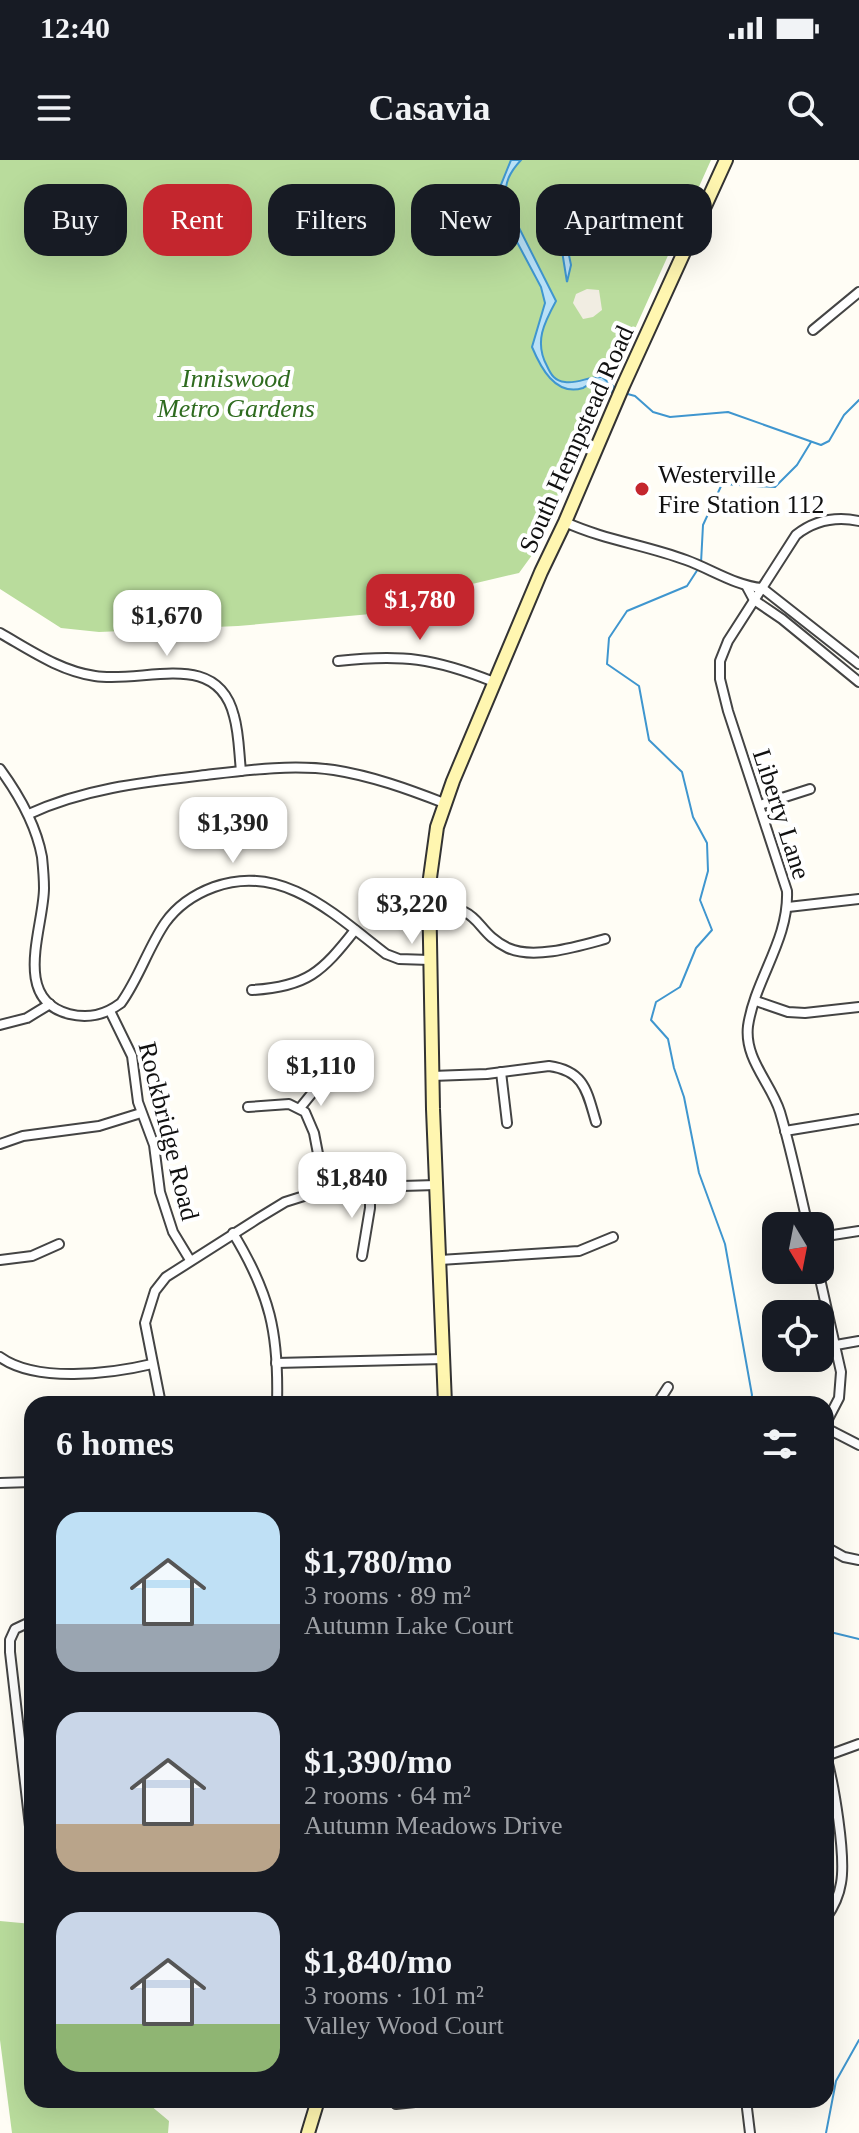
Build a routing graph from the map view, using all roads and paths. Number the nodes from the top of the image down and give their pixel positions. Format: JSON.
{"nodes":[{"id":1,"x":726,"y":160,"type":"edge"},
{"id":2,"x":859,"y":292,"type":"edge"},
{"id":3,"x":813,"y":330,"type":"dead end"},
{"id":4,"x":859,"y":521,"type":"edge"},
{"id":5,"x":565,"y":522,"type":"junction"},
{"id":6,"x":747,"y":587,"type":"junction"},
{"id":7,"x":762,"y":588,"type":"junction"},
{"id":8,"x":754,"y":600,"type":"junction"},
{"id":9,"x":0,"y":633,"type":"edge"},
{"id":10,"x":338,"y":661,"type":"dead end"},
{"id":11,"x":859,"y":664,"type":"edge"},
{"id":12,"x":494,"y":682,"type":"junction"},
{"id":13,"x":859,"y":682,"type":"edge"},
{"id":14,"x":0,"y":769,"type":"edge"},
{"id":15,"x":241,"y":771,"type":"junction"},
{"id":16,"x":810,"y":789,"type":"dead end"},
{"id":17,"x":444,"y":803,"type":"junction"},
{"id":18,"x":760,"y":805,"type":"junction"},
{"id":19,"x":29,"y":814,"type":"junction"},
{"id":20,"x":859,"y":899,"type":"edge"},
{"id":21,"x":429,"y":907,"type":"junction"},
{"id":22,"x":788,"y":907,"type":"junction"},
{"id":23,"x":355,"y":930,"type":"junction"},
{"id":24,"x":605,"y":939,"type":"dead end"},
{"id":25,"x":430,"y":960,"type":"junction"},
{"id":26,"x":252,"y":990,"type":"dead end"},
{"id":27,"x":756,"y":1001,"type":"junction"},
{"id":28,"x":50,"y":1004,"type":"junction"},
{"id":29,"x":859,"y":1007,"type":"edge"},
{"id":30,"x":110,"y":1011,"type":"junction"},
{"id":31,"x":0,"y":1025,"type":"edge"},
{"id":32,"x":501,"y":1072,"type":"junction"},
{"id":33,"x":432,"y":1076,"type":"junction"},
{"id":34,"x":313,"y":1092,"type":"dead end"},
{"id":35,"x":248,"y":1107,"type":"dead end"},
{"id":36,"x":300,"y":1108,"type":"junction"},
{"id":37,"x":141,"y":1113,"type":"junction"},
{"id":38,"x":859,"y":1119,"type":"edge"},
{"id":39,"x":596,"y":1122,"type":"dead end"},
{"id":40,"x":507,"y":1123,"type":"dead end"},
{"id":41,"x":785,"y":1131,"type":"junction"},
{"id":42,"x":0,"y":1144,"type":"edge"},
{"id":43,"x":436,"y":1185,"type":"junction"},
{"id":44,"x":370,"y":1187,"type":"junction"},
{"id":45,"x":325,"y":1190,"type":"junction"},
{"id":46,"x":805,"y":1212,"type":"edge"},
{"id":47,"x":859,"y":1231,"type":"edge"},
{"id":48,"x":233,"y":1233,"type":"junction"},
{"id":49,"x":834,"y":1235,"type":"edge"},
{"id":50,"x":613,"y":1237,"type":"dead end"},
{"id":51,"x":59,"y":1244,"type":"dead end"},
{"id":52,"x":362,"y":1256,"type":"dead end"},
{"id":53,"x":0,"y":1260,"type":"edge"},
{"id":54,"x":190,"y":1260,"type":"junction"},
{"id":55,"x":440,"y":1260,"type":"junction"},
{"id":56,"x":821,"y":1284,"type":"edge"},
{"id":57,"x":859,"y":1341,"type":"edge"},
{"id":58,"x":836,"y":1345,"type":"junction"},
{"id":59,"x":0,"y":1358,"type":"edge"},
{"id":60,"x":444,"y":1359,"type":"junction"},
{"id":61,"x":276,"y":1363,"type":"junction"},
{"id":62,"x":152,"y":1364,"type":"junction"},
{"id":63,"x":668,"y":1387,"type":"dead end"},
{"id":64,"x":159,"y":1396,"type":"edge"},
{"id":65,"x":277,"y":1396,"type":"edge"},
{"id":66,"x":445,"y":1396,"type":"edge"},
{"id":67,"x":662,"y":1396,"type":"edge"},
{"id":68,"x":834,"y":1406,"type":"edge"},
{"id":69,"x":834,"y":1431,"type":"edge"},
{"id":70,"x":859,"y":1445,"type":"edge"},
{"id":71,"x":24,"y":1482,"type":"edge"},
{"id":72,"x":0,"y":1483,"type":"edge"},
{"id":73,"x":834,"y":1551,"type":"edge"},
{"id":74,"x":859,"y":1560,"type":"edge"},
{"id":75,"x":24,"y":1625,"type":"edge"},
{"id":76,"x":859,"y":1744,"type":"edge"},
{"id":77,"x":834,"y":1753,"type":"edge"},
{"id":78,"x":24,"y":1774,"type":"edge"},
{"id":79,"x":834,"y":1798,"type":"edge"},
{"id":80,"x":834,"y":1906,"type":"edge"},
{"id":81,"x":316,"y":2108,"type":"edge"},
{"id":82,"x":747,"y":2108,"type":"edge"},
{"id":83,"x":308,"y":2133,"type":"edge"},
{"id":84,"x":750,"y":2133,"type":"edge"}],
"edges":[{"from":1,"to":5,"type":"street","name":"South Hempstead Road"},
{"from":2,"to":3,"type":"street"},
{"from":4,"to":7,"type":"street","name":"Liberty Lane"},
{"from":5,"to":6,"type":"street"},
{"from":5,"to":12,"type":"street","name":"South Hempstead Road"},
{"from":6,"to":7,"type":"street"},
{"from":6,"to":8,"type":"street"},
{"from":7,"to":8,"type":"street","name":"Liberty Lane"},
{"from":7,"to":11,"type":"street"},
{"from":8,"to":13,"type":"street"},
{"from":8,"to":18,"type":"street","name":"Liberty Lane"},
{"from":9,"to":15,"type":"street"},
{"from":10,"to":12,"type":"street"},
{"from":12,"to":17,"type":"street","name":"South Hempstead Road"},
{"from":14,"to":19,"type":"street"},
{"from":15,"to":17,"type":"street"},
{"from":15,"to":19,"type":"street"},
{"from":16,"to":18,"type":"street"},
{"from":17,"to":21,"type":"street","name":"South Hempstead Road"},
{"from":18,"to":22,"type":"street","name":"Liberty Lane"},
{"from":19,"to":28,"type":"street"},
{"from":20,"to":22,"type":"street"},
{"from":21,"to":24,"type":"street"},
{"from":21,"to":25,"type":"street","name":"South Hempstead Road"},
{"from":22,"to":27,"type":"street","name":"Liberty Lane"},
{"from":23,"to":25,"type":"street"},
{"from":23,"to":26,"type":"street"},
{"from":23,"to":30,"type":"street"},
{"from":25,"to":33,"type":"street","name":"South Hempstead Road"},
{"from":27,"to":29,"type":"street"},
{"from":27,"to":41,"type":"street","name":"Liberty Lane"},
{"from":28,"to":30,"type":"street"},
{"from":28,"to":31,"type":"street"},
{"from":30,"to":37,"type":"street","name":"Rockbridge Road"},
{"from":32,"to":33,"type":"street"},
{"from":32,"to":39,"type":"street"},
{"from":32,"to":40,"type":"street"},
{"from":33,"to":43,"type":"street","name":"South Hempstead Road"},
{"from":34,"to":36,"type":"street"},
{"from":35,"to":36,"type":"street"},
{"from":36,"to":45,"type":"street"},
{"from":37,"to":42,"type":"street"},
{"from":37,"to":54,"type":"street","name":"Rockbridge Road"},
{"from":38,"to":41,"type":"street"},
{"from":41,"to":46,"type":"street","name":"Liberty Lane"},
{"from":43,"to":44,"type":"street"},
{"from":43,"to":55,"type":"street","name":"South Hempstead Road"},
{"from":44,"to":45,"type":"street"},
{"from":44,"to":52,"type":"street"},
{"from":45,"to":48,"type":"street"},
{"from":47,"to":49,"type":"street"},
{"from":48,"to":54,"type":"street"},
{"from":48,"to":61,"type":"street"},
{"from":50,"to":55,"type":"street"},
{"from":51,"to":53,"type":"street"},
{"from":54,"to":62,"type":"street"},
{"from":55,"to":60,"type":"street","name":"South Hempstead Road"},
{"from":56,"to":58,"type":"street"},
{"from":57,"to":58,"type":"street"},
{"from":58,"to":68,"type":"street"},
{"from":59,"to":62,"type":"street"},
{"from":60,"to":61,"type":"street"},
{"from":60,"to":66,"type":"street","name":"South Hempstead Road"},
{"from":61,"to":65,"type":"street"},
{"from":62,"to":64,"type":"street"},
{"from":63,"to":67,"type":"street"},
{"from":69,"to":70,"type":"street"},
{"from":71,"to":72,"type":"street"},
{"from":73,"to":74,"type":"street"},
{"from":75,"to":78,"type":"street"},
{"from":76,"to":77,"type":"street"},
{"from":79,"to":80,"type":"street"},
{"from":81,"to":83,"type":"street"},
{"from":82,"to":84,"type":"street"}]}
